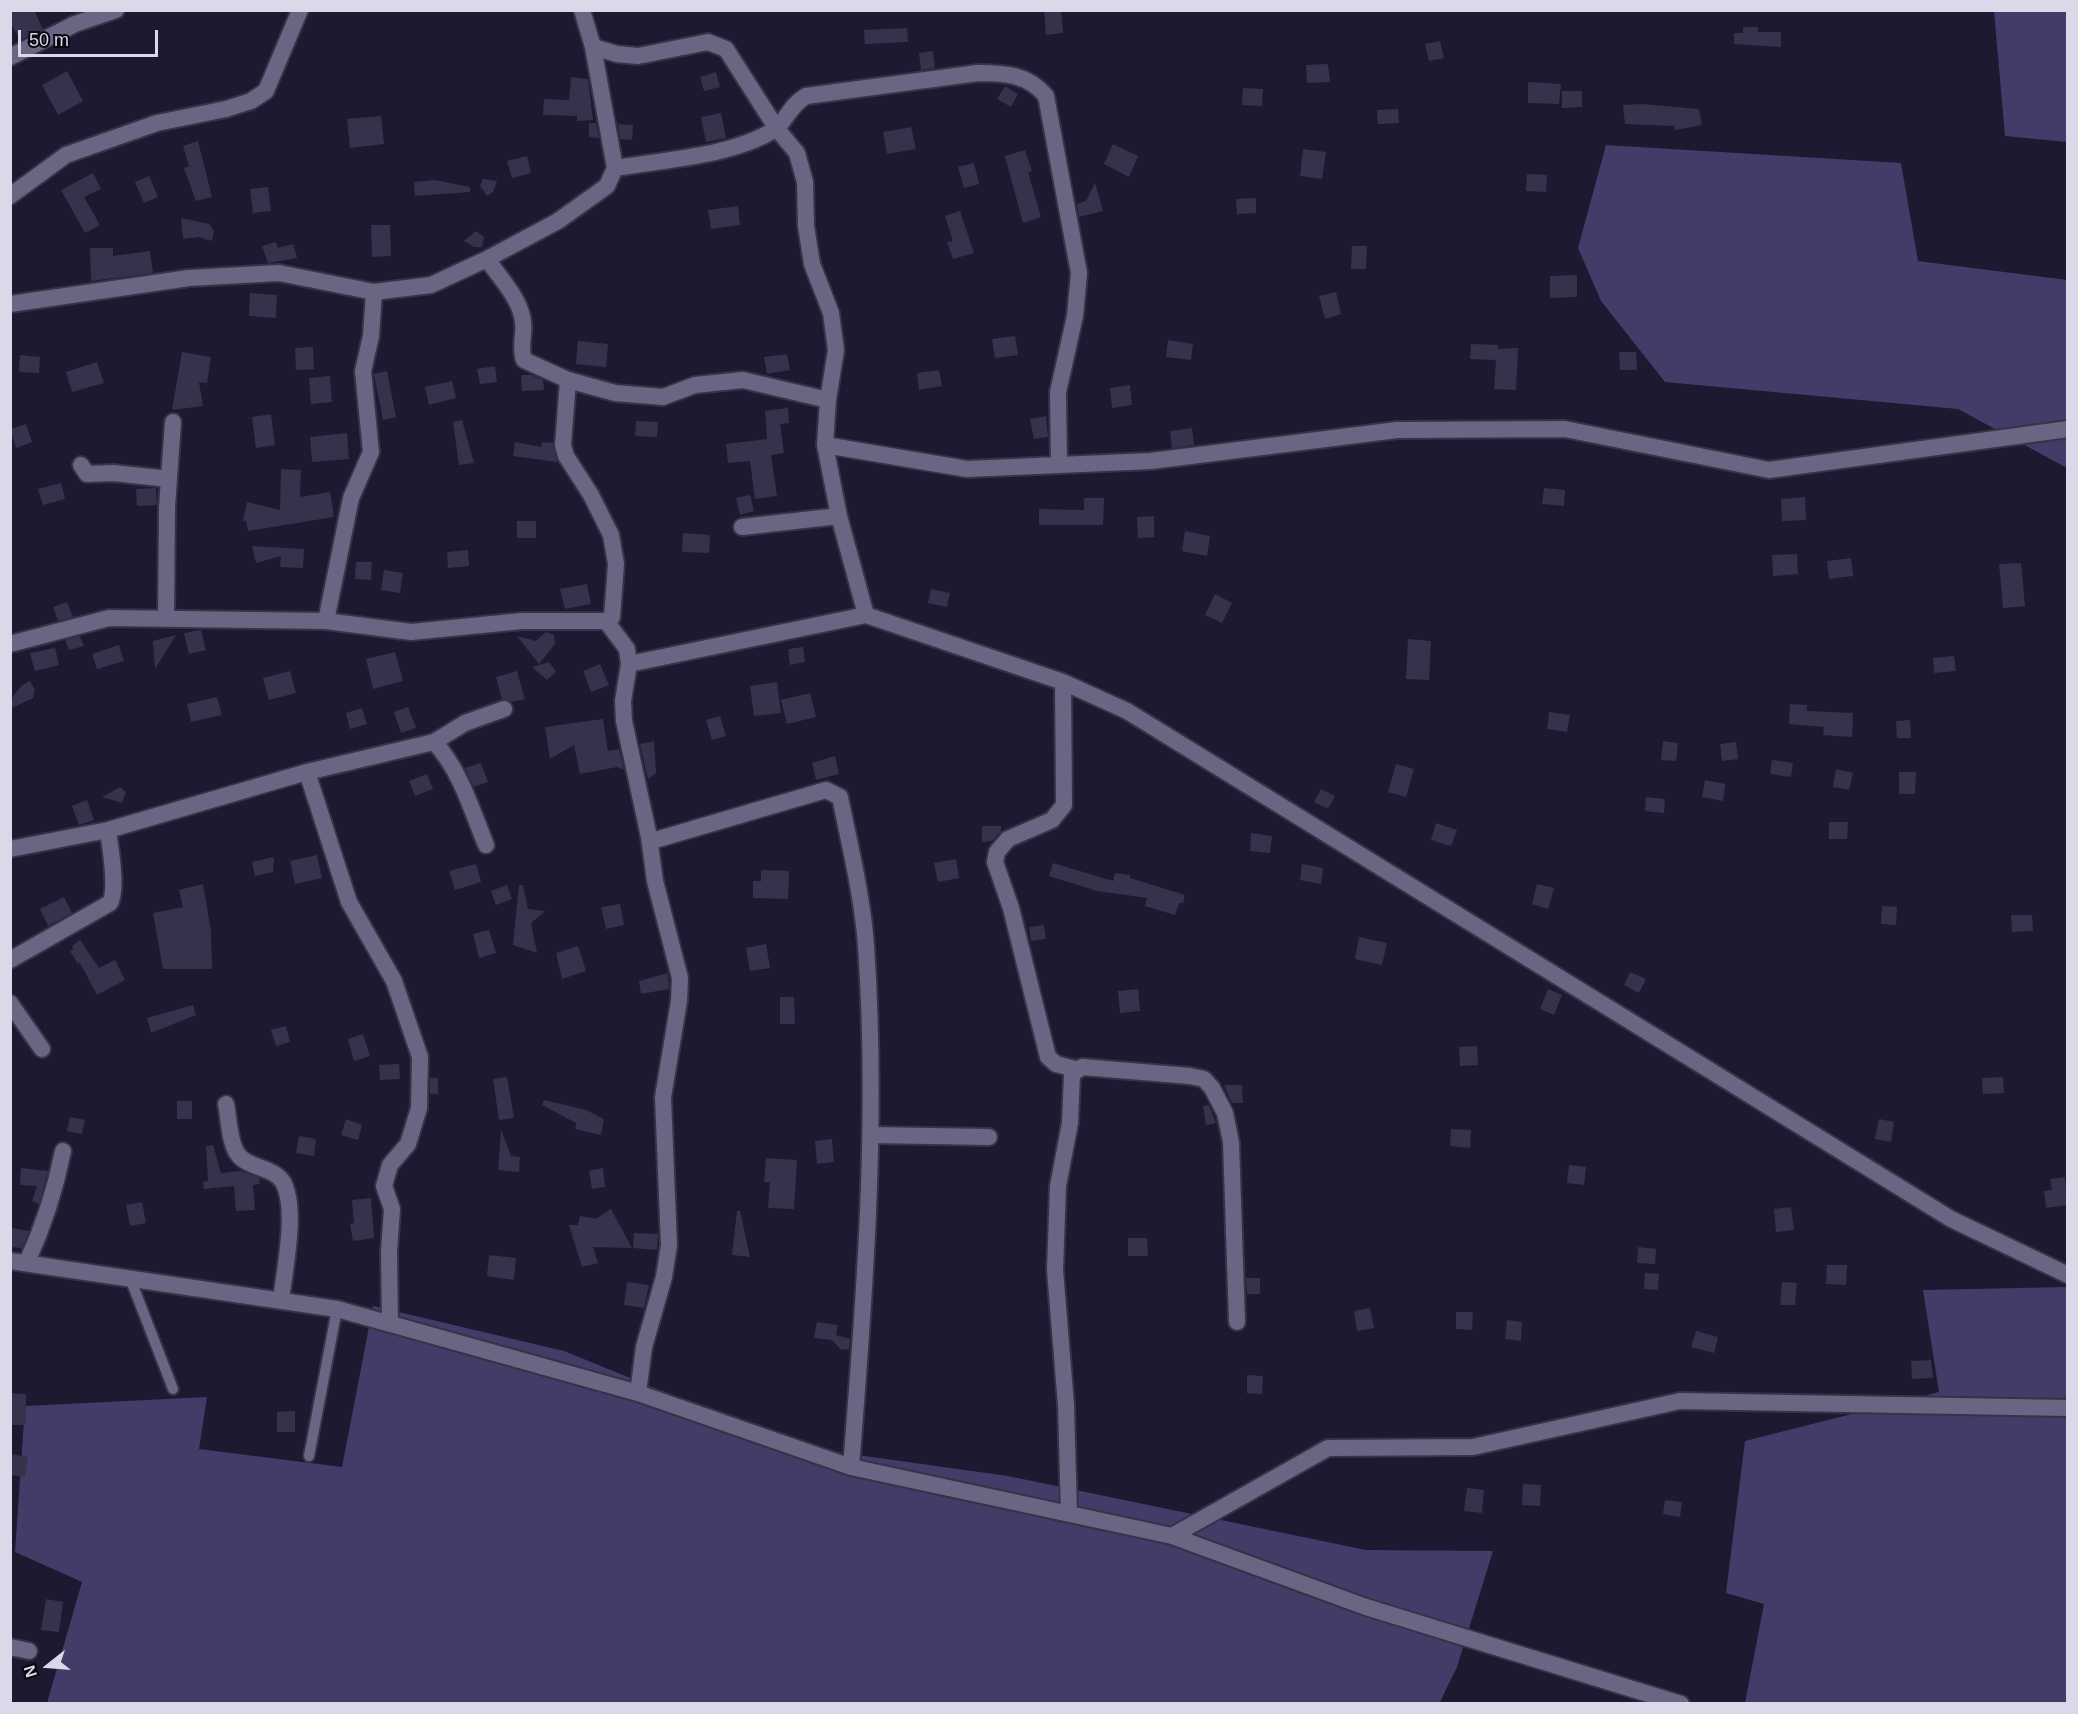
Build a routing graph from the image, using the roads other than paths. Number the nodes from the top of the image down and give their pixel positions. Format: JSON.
{"nodes":[{"id":1,"x":116,"y":10,"type":"edge"},
{"id":2,"x":300,"y":10,"type":"edge"},
{"id":3,"x":582,"y":10,"type":"edge"},
{"id":4,"x":593,"y":47,"type":"junction"},
{"id":5,"x":10,"y":57,"type":"edge"},
{"id":6,"x":777,"y":129,"type":"junction"},
{"id":7,"x":615,"y":168,"type":"junction"},
{"id":8,"x":10,"y":196,"type":"edge"},
{"id":9,"x":487,"y":260,"type":"junction"},
{"id":10,"x":374,"y":292,"type":"junction"},
{"id":11,"x":10,"y":304,"type":"edge"},
{"id":12,"x":568,"y":380,"type":"junction"},
{"id":13,"x":828,"y":400,"type":"junction"},
{"id":14,"x":173,"y":422,"type":"dead end"},
{"id":15,"x":2067,"y":429,"type":"edge"},
{"id":16,"x":825,"y":445,"type":"junction"},
{"id":17,"x":81,"y":465,"type":"dead end"},
{"id":18,"x":1059,"y":465,"type":"junction"},
{"id":19,"x":169,"y":479,"type":"junction"},
{"id":20,"x":839,"y":516,"type":"junction"},
{"id":21,"x":742,"y":527,"type":"dead end"},
{"id":22,"x":866,"y":615,"type":"junction"},
{"id":23,"x":166,"y":619,"type":"junction"},
{"id":24,"x":326,"y":621,"type":"junction"},
{"id":25,"x":606,"y":621,"type":"junction"},
{"id":26,"x":10,"y":644,"type":"edge"},
{"id":27,"x":629,"y":664,"type":"junction"},
{"id":28,"x":1063,"y":682,"type":"junction"},
{"id":29,"x":504,"y":709,"type":"dead end"},
{"id":30,"x":434,"y":742,"type":"junction"},
{"id":31,"x":307,"y":772,"type":"junction"},
{"id":32,"x":108,"y":830,"type":"junction"},
{"id":33,"x":649,"y":837,"type":"junction"},
{"id":34,"x":486,"y":845,"type":"dead end"},
{"id":35,"x":10,"y":849,"type":"edge"},
{"id":36,"x":10,"y":960,"type":"edge"},
{"id":37,"x":10,"y":1003,"type":"edge"},
{"id":38,"x":42,"y":1049,"type":"dead end"},
{"id":39,"x":1076,"y":1069,"type":"junction"},
{"id":40,"x":226,"y":1104,"type":"dead end"},
{"id":41,"x":872,"y":1135,"type":"junction"},
{"id":42,"x":989,"y":1137,"type":"dead end"},
{"id":43,"x":63,"y":1151,"type":"dead end"},
{"id":44,"x":19,"y":1261,"type":"edge"},
{"id":45,"x":2067,"y":1275,"type":"edge"},
{"id":46,"x":130,"y":1278,"type":"junction"},
{"id":47,"x":281,"y":1301,"type":"junction"},
{"id":48,"x":337,"y":1309,"type":"junction"},
{"id":49,"x":1237,"y":1322,"type":"dead end"},
{"id":50,"x":390,"y":1324,"type":"junction"},
{"id":51,"x":173,"y":1389,"type":"dead end"},
{"id":52,"x":638,"y":1393,"type":"junction"},
{"id":53,"x":2067,"y":1408,"type":"edge"},
{"id":54,"x":309,"y":1456,"type":"dead end"},
{"id":55,"x":851,"y":1467,"type":"junction"},
{"id":56,"x":1069,"y":1514,"type":"junction"},
{"id":57,"x":1172,"y":1536,"type":"junction"},
{"id":58,"x":10,"y":1647,"type":"edge"},
{"id":59,"x":29,"y":1651,"type":"dead end"},
{"id":60,"x":1682,"y":1704,"type":"edge"}],
"edges":[{"from":1,"to":5,"type":"street"},
{"from":2,"to":8,"type":"street"},
{"from":3,"to":4,"type":"street"},
{"from":4,"to":6,"type":"street"},
{"from":4,"to":7,"type":"street"},
{"from":6,"to":7,"type":"street"},
{"from":6,"to":13,"type":"street"},
{"from":6,"to":18,"type":"street"},
{"from":7,"to":9,"type":"street"},
{"from":9,"to":10,"type":"street"},
{"from":9,"to":12,"type":"street"},
{"from":10,"to":11,"type":"street"},
{"from":10,"to":24,"type":"street"},
{"from":12,"to":13,"type":"street"},
{"from":12,"to":25,"type":"street"},
{"from":13,"to":16,"type":"street"},
{"from":14,"to":19,"type":"street"},
{"from":15,"to":18,"type":"street"},
{"from":16,"to":18,"type":"street"},
{"from":16,"to":20,"type":"street"},
{"from":17,"to":19,"type":"street"},
{"from":19,"to":23,"type":"street"},
{"from":20,"to":21,"type":"street"},
{"from":20,"to":22,"type":"street"},
{"from":22,"to":27,"type":"street"},
{"from":22,"to":28,"type":"street"},
{"from":23,"to":24,"type":"street"},
{"from":23,"to":26,"type":"street"},
{"from":24,"to":25,"type":"street"},
{"from":25,"to":27,"type":"street"},
{"from":27,"to":33,"type":"street"},
{"from":28,"to":39,"type":"street"},
{"from":28,"to":45,"type":"street"},
{"from":29,"to":30,"type":"street"},
{"from":30,"to":31,"type":"street"},
{"from":30,"to":34,"type":"street"},
{"from":31,"to":32,"type":"street"},
{"from":31,"to":50,"type":"street"},
{"from":32,"to":35,"type":"street"},
{"from":32,"to":36,"type":"street"},
{"from":33,"to":41,"type":"street"},
{"from":33,"to":52,"type":"street"},
{"from":37,"to":38,"type":"street"},
{"from":39,"to":49,"type":"street"},
{"from":39,"to":56,"type":"street"},
{"from":40,"to":47,"type":"street"},
{"from":41,"to":42,"type":"street"},
{"from":41,"to":55,"type":"street"},
{"from":43,"to":44,"type":"street"},
{"from":44,"to":46,"type":"street"},
{"from":46,"to":47,"type":"street"},
{"from":46,"to":51,"type":"lane"},
{"from":47,"to":48,"type":"street"},
{"from":48,"to":50,"type":"street"},
{"from":48,"to":54,"type":"lane"},
{"from":50,"to":52,"type":"street"},
{"from":52,"to":55,"type":"street"},
{"from":53,"to":57,"type":"street"},
{"from":55,"to":56,"type":"street"},
{"from":56,"to":57,"type":"street"},
{"from":57,"to":60,"type":"street"},
{"from":58,"to":59,"type":"street"}]}
